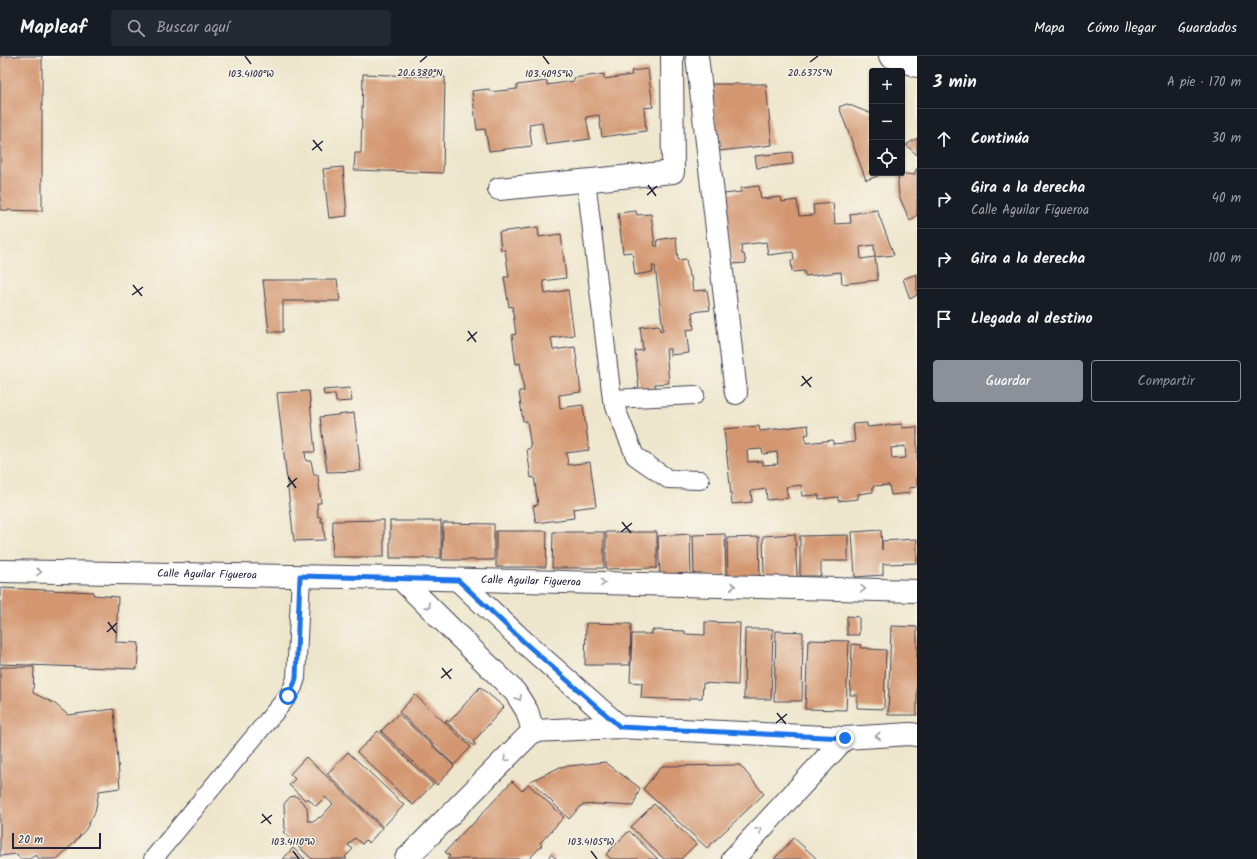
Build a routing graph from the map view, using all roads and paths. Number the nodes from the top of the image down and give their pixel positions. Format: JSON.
{"nodes":[{"id":1,"x":672,"y":56,"type":"edge"},
{"id":2,"x":697,"y":56,"type":"edge"},
{"id":3,"x":890,"y":56,"type":"edge"},
{"id":4,"x":917,"y":66,"type":"edge"},
{"id":5,"x":586,"y":180,"type":"junction"},
{"id":6,"x":499,"y":189,"type":"dead end"},
{"id":7,"x":736,"y":393,"type":"dead end"},
{"id":8,"x":695,"y":395,"type":"dead end"},
{"id":9,"x":612,"y":399,"type":"junction"},
{"id":10,"x":700,"y":480,"type":"dead end"},
{"id":11,"x":0,"y":571,"type":"edge"},
{"id":12,"x":300,"y":576,"type":"junction"},
{"id":13,"x":400,"y":578,"type":"junction"},
{"id":14,"x":458,"y":580,"type":"junction"},
{"id":15,"x":917,"y":590,"type":"edge"},
{"id":16,"x":620,"y":727,"type":"junction"},
{"id":17,"x":533,"y":731,"type":"junction"},
{"id":18,"x":917,"y":735,"type":"edge"},
{"id":19,"x":845,"y":738,"type":"junction"},
{"id":20,"x":153,"y":859,"type":"edge"},
{"id":21,"x":406,"y":859,"type":"edge"},
{"id":22,"x":733,"y":859,"type":"edge"}],
"edges":[{"from":1,"to":5,"type":"street"},
{"from":2,"to":7,"type":"street"},
{"from":3,"to":4,"type":"street"},
{"from":5,"to":6,"type":"street"},
{"from":5,"to":9,"type":"lane"},
{"from":8,"to":9,"type":"lane"},
{"from":9,"to":10,"type":"lane"},
{"from":11,"to":12,"type":"street","name":"Calle Aguilar Figueroa","one_way":true},
{"from":12,"to":13,"type":"street","name":"Calle Aguilar Figueroa"},
{"from":12,"to":20,"type":"lane"},
{"from":13,"to":14,"type":"street","name":"Calle Aguilar Figueroa"},
{"from":13,"to":17,"type":"street","one_way":true},
{"from":14,"to":15,"type":"street","name":"Calle Aguilar Figueroa","one_way":true},
{"from":14,"to":16,"type":"street"},
{"from":16,"to":17,"type":"street"},
{"from":16,"to":19,"type":"street"},
{"from":17,"to":21,"type":"street","one_way":true},
{"from":18,"to":19,"type":"street","one_way":true},
{"from":22,"to":19,"type":"street","one_way":true}]}
